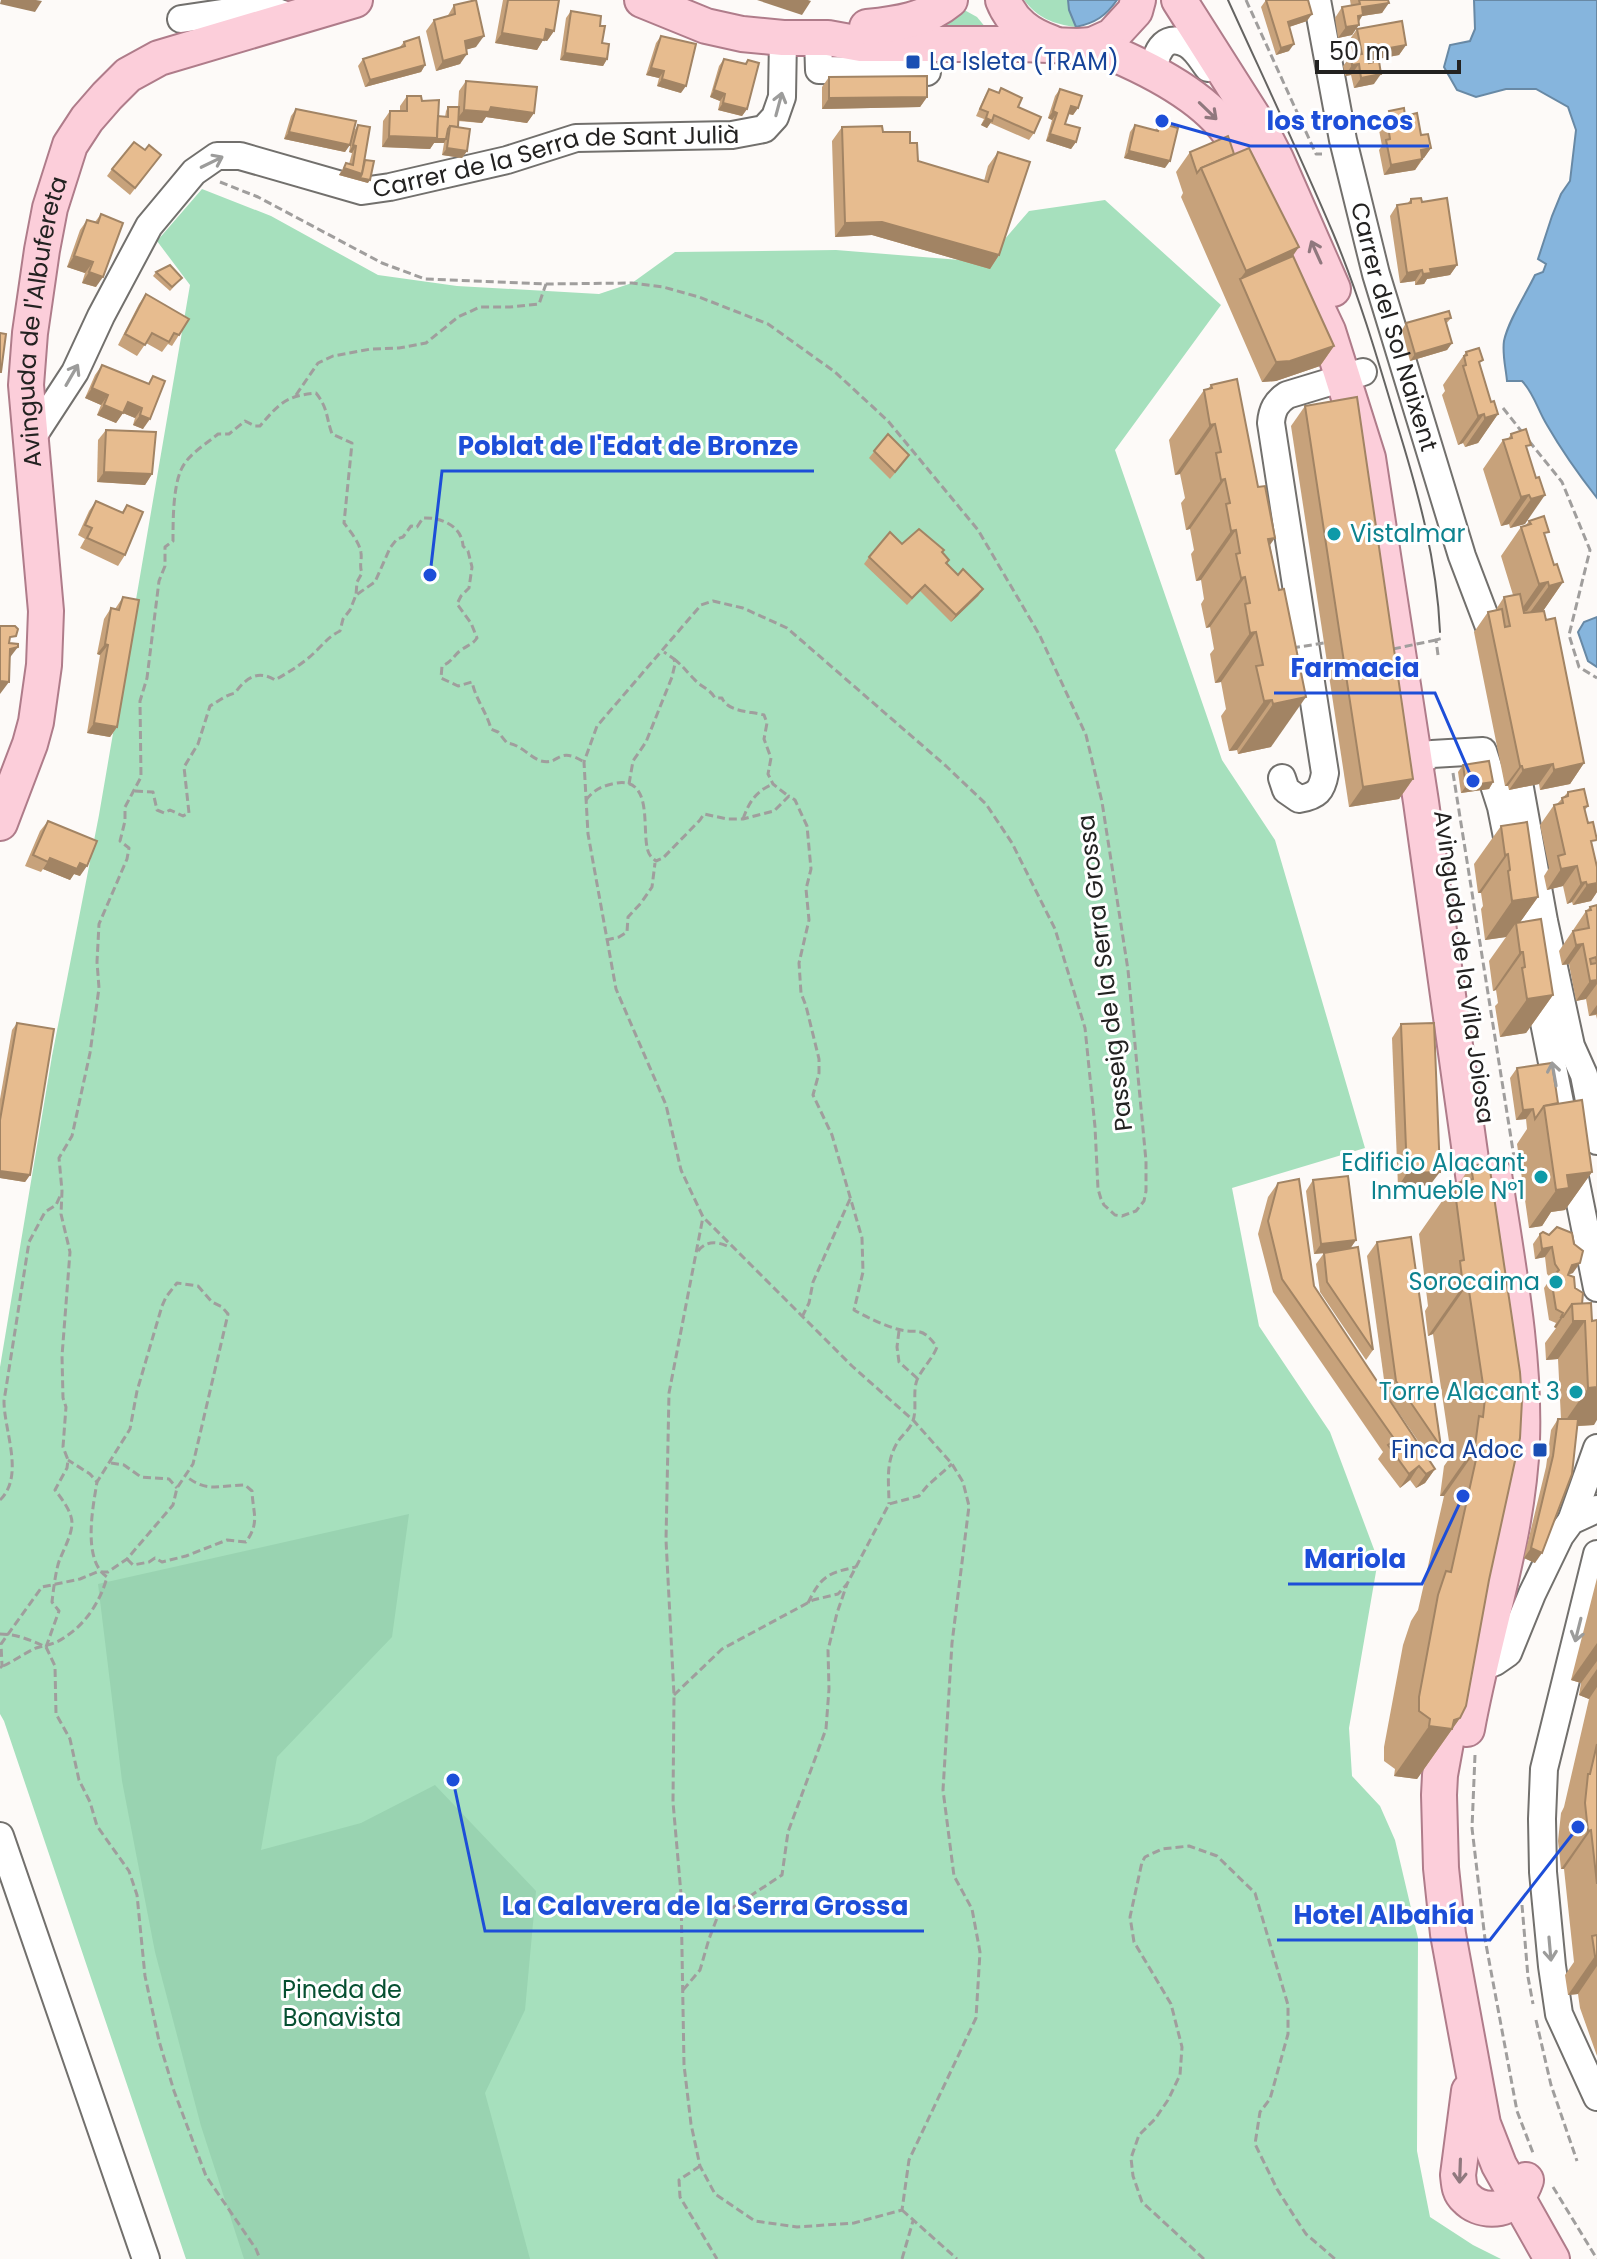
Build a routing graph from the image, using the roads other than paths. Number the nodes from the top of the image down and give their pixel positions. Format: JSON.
{"nodes":[{"id":1,"x":355,"y":0,"type":"edge"},
{"id":2,"x":642,"y":0,"type":"edge"},
{"id":3,"x":950,"y":0,"type":"edge"},
{"id":4,"x":1003,"y":0,"type":"edge"},
{"id":5,"x":1138,"y":0,"type":"edge"},
{"id":6,"x":1179,"y":0,"type":"edge"},
{"id":7,"x":1317,"y":0,"type":"edge"},
{"id":8,"x":293,"y":18,"type":"junction"},
{"id":9,"x":181,"y":19,"type":"dead end"},
{"id":10,"x":783,"y":38,"type":"junction"},
{"id":11,"x":823,"y":38,"type":"junction"},
{"id":12,"x":1057,"y":45,"type":"junction"},
{"id":13,"x":1092,"y":45,"type":"junction"},
{"id":14,"x":927,"y":72,"type":"dead end"},
{"id":15,"x":1155,"y":75,"type":"junction"},
{"id":16,"x":1245,"y":102,"type":"junction"},
{"id":17,"x":1354,"y":375,"type":"junction"},
{"id":18,"x":30,"y":441,"type":"junction"},
{"id":19,"x":1494,"y":647,"type":"edge"},
{"id":20,"x":1424,"y":759,"type":"junction"},
{"id":21,"x":1282,"y":778,"type":"dead end"},
{"id":22,"x":1520,"y":788,"type":"edge"},
{"id":23,"x":0,"y":823,"type":"edge"},
{"id":24,"x":1597,"y":1141,"type":"edge"},
{"id":25,"x":1597,"y":1288,"type":"edge"},
{"id":26,"x":1597,"y":1448,"type":"edge"},
{"id":27,"x":1592,"y":1487,"type":"edge"},
{"id":28,"x":1597,"y":1509,"type":"edge"},
{"id":29,"x":1571,"y":1521,"type":"junction"},
{"id":30,"x":1597,"y":1554,"type":"edge"},
{"id":31,"x":1479,"y":1668,"type":"junction"},
{"id":32,"x":0,"y":1836,"type":"edge"},
{"id":33,"x":1472,"y":2066,"type":"junction"},
{"id":34,"x":1597,"y":2097,"type":"edge"},
{"id":35,"x":1532,"y":2178,"type":"junction"},
{"id":36,"x":146,"y":2259,"type":"edge"},
{"id":37,"x":1552,"y":2259,"type":"edge"},
{"id":38,"x":1576,"y":2259,"type":"edge"}],
"edges":[{"from":1,"to":8,"type":"main road","name":"Avinguda de l'Albufereta"},
{"from":2,"to":10,"type":"main road"},
{"from":3,"to":11,"type":"main road"},
{"from":4,"to":12,"type":"main road"},
{"from":5,"to":13,"type":"main road"},
{"from":6,"to":16,"type":"main road","name":"Avinguda de la Vila Joiosa"},
{"from":7,"to":19,"type":"street","name":"Carrer del Sol Naixent"},
{"from":8,"to":9,"type":"street"},
{"from":8,"to":18,"type":"main road","name":"Avinguda de l'Albufereta"},
{"from":10,"to":11,"type":"main road"},
{"from":18,"to":10,"type":"street","name":"Carrer de la Serra de Sant Julià","one_way":true},
{"from":11,"to":12,"type":"main road"},
{"from":11,"to":14,"type":"street"},
{"from":12,"to":13,"type":"main road"},
{"from":13,"to":15,"type":"main road","name":"Avinguda de la Vila Joiosa"},
{"from":15,"to":16,"type":"street"},
{"from":15,"to":17,"type":"main road","name":"Avinguda de la Vila Joiosa","one_way":true},
{"from":17,"to":16,"type":"main road","name":"Avinguda de la Vila Joiosa","one_way":true},
{"from":17,"to":20,"type":"main road","name":"Avinguda de la Vila Joiosa"},
{"from":17,"to":21,"type":"street"},
{"from":18,"to":23,"type":"main road","name":"Avinguda de l'Albufereta"},
{"from":25,"to":20,"type":"street","one_way":true},
{"from":20,"to":31,"type":"main road","name":"Avinguda de la Vila Joiosa"},
{"from":20,"to":33,"type":"main road","name":"Avinguda de la Vila Joiosa"},
{"from":22,"to":24,"type":"street"},
{"from":26,"to":27,"type":"street"},
{"from":27,"to":29,"type":"street"},
{"from":28,"to":29,"type":"street"},
{"from":29,"to":31,"type":"street"},
{"from":30,"to":34,"type":"street","one_way":true},
{"from":31,"to":35,"type":"main road","name":"Avinguda de la Vila Joiosa"},
{"from":32,"to":36,"type":"street"},
{"from":33,"to":35,"type":"main road","name":"Avinguda de la Vila Joiosa"},
{"from":33,"to":35,"type":"main road","one_way":true},
{"from":35,"to":37,"type":"main road","name":"Avinguda de la Vila Joiosa"},
{"from":35,"to":38,"type":"main road","name":"Avinguda de la Vila Joiosa"}]}
